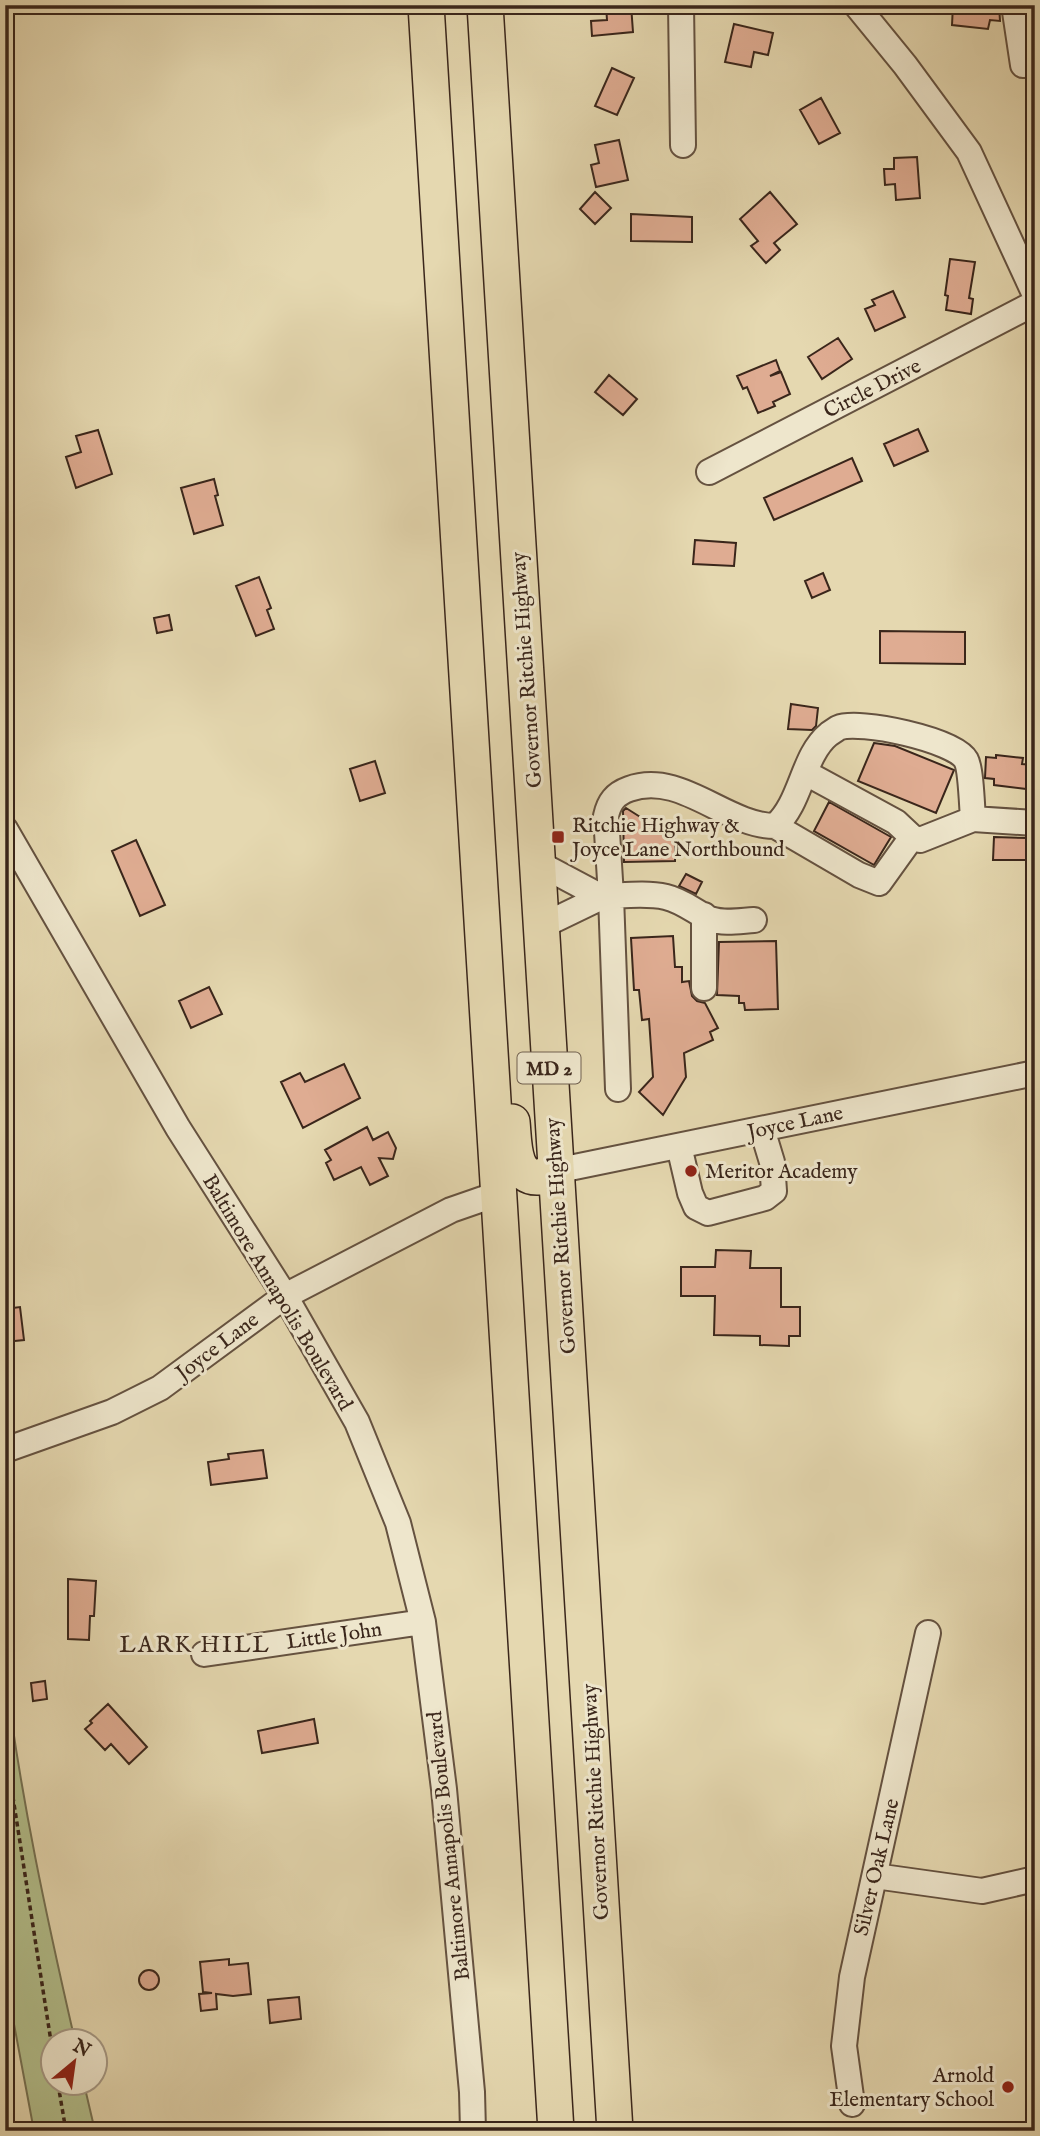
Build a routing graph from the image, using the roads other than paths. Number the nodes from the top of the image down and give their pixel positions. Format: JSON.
{"nodes":[{"id":1,"x":426,"y":5,"type":"edge"},
{"id":2,"x":485,"y":5,"type":"edge"},
{"id":3,"x":681,"y":5,"type":"edge"},
{"id":4,"x":856,"y":5,"type":"edge"},
{"id":5,"x":1014,"y":5,"type":"edge"},
{"id":6,"x":1035,"y":65,"type":"edge"},
{"id":7,"x":683,"y":145,"type":"dead end"},
{"id":8,"x":1035,"y":295,"type":"edge"},
{"id":9,"x":1035,"y":303,"type":"edge"},
{"id":10,"x":709,"y":472,"type":"dead end"},
{"id":11,"x":806,"y":773,"type":"junction"},
{"id":12,"x":973,"y":819,"type":"junction"},
{"id":13,"x":1035,"y":824,"type":"edge"},
{"id":14,"x":775,"y":827,"type":"junction"},
{"id":15,"x":5,"y":829,"type":"edge"},
{"id":16,"x":912,"y":837,"type":"junction"},
{"id":17,"x":538,"y":863,"type":"junction"},
{"id":18,"x":606,"y":897,"type":"junction"},
{"id":19,"x":704,"y":915,"type":"junction"},
{"id":20,"x":754,"y":920,"type":"dead end"},
{"id":21,"x":542,"y":926,"type":"junction"},
{"id":22,"x":704,"y":988,"type":"dead end"},
{"id":23,"x":488,"y":1014,"type":"junction"},
{"id":24,"x":1035,"y":1073,"type":"edge"},
{"id":25,"x":618,"y":1089,"type":"dead end"},
{"id":26,"x":762,"y":1129,"type":"junction"},
{"id":27,"x":680,"y":1146,"type":"junction"},
{"id":28,"x":555,"y":1171,"type":"junction"},
{"id":29,"x":499,"y":1193,"type":"junction"},
{"id":30,"x":564,"y":1294,"type":"junction"},
{"id":31,"x":285,"y":1296,"type":"junction"},
{"id":32,"x":5,"y":1450,"type":"edge"},
{"id":33,"x":423,"y":1622,"type":"junction"},
{"id":34,"x":928,"y":1633,"type":"dead end"},
{"id":35,"x":204,"y":1654,"type":"dead end"},
{"id":36,"x":875,"y":1876,"type":"junction"},
{"id":37,"x":1035,"y":1879,"type":"edge"},
{"id":38,"x":852,"y":2104,"type":"dead end"},
{"id":39,"x":473,"y":2131,"type":"edge"},
{"id":40,"x":556,"y":2131,"type":"edge"},
{"id":41,"x":615,"y":2131,"type":"edge"}],
"edges":[{"from":1,"to":23,"type":"highway","number":"MD 2"},
{"from":2,"to":17,"type":"highway","name":"Governor Ritchie Highway","number":"MD 2"},
{"from":3,"to":7,"type":"street"},
{"from":4,"to":8,"type":"street"},
{"from":5,"to":6,"type":"street"},
{"from":9,"to":10,"type":"street","name":"Circle Drive"},
{"from":11,"to":12,"type":"street"},
{"from":11,"to":14,"type":"street"},
{"from":11,"to":16,"type":"street"},
{"from":12,"to":13,"type":"street"},
{"from":12,"to":16,"type":"street"},
{"from":14,"to":16,"type":"street"},
{"from":14,"to":18,"type":"street"},
{"from":15,"to":31,"type":"street","name":"Baltimore Annapolis Boulevard"},
{"from":17,"to":18,"type":"street"},
{"from":17,"to":21,"type":"highway","name":"Governor Ritchie Highway","number":"MD 2"},
{"from":18,"to":19,"type":"street"},
{"from":18,"to":21,"type":"street"},
{"from":18,"to":25,"type":"street"},
{"from":19,"to":20,"type":"street"},
{"from":19,"to":22,"type":"street"},
{"from":21,"to":28,"type":"highway","name":"Governor Ritchie Highway","number":"MD 2"},
{"from":23,"to":28,"type":"highway"},
{"from":23,"to":29,"type":"highway","number":"MD 2"},
{"from":24,"to":26,"type":"street","name":"Joyce Lane"},
{"from":26,"to":27,"type":"street","name":"Joyce Lane"},
{"from":26,"to":27,"type":"street"},
{"from":27,"to":28,"type":"street","name":"Joyce Lane"},
{"from":28,"to":30,"type":"highway","name":"Governor Ritchie Highway","number":"MD 2"},
{"from":29,"to":30,"type":"highway"},
{"from":29,"to":31,"type":"street","name":"Joyce Lane"},
{"from":29,"to":40,"type":"highway","number":"MD 2"},
{"from":30,"to":41,"type":"highway","name":"Governor Ritchie Highway","number":"MD 2"},
{"from":31,"to":32,"type":"street","name":"Joyce Lane"},
{"from":31,"to":33,"type":"street","name":"Baltimore Annapolis Boulevard"},
{"from":33,"to":35,"type":"street","name":"Little John"},
{"from":33,"to":39,"type":"street","name":"Baltimore Annapolis Boulevard"},
{"from":34,"to":36,"type":"street","name":"Silver Oak Lane"},
{"from":36,"to":37,"type":"street"},
{"from":36,"to":38,"type":"street","name":"Silver Oak Lane"}]}
